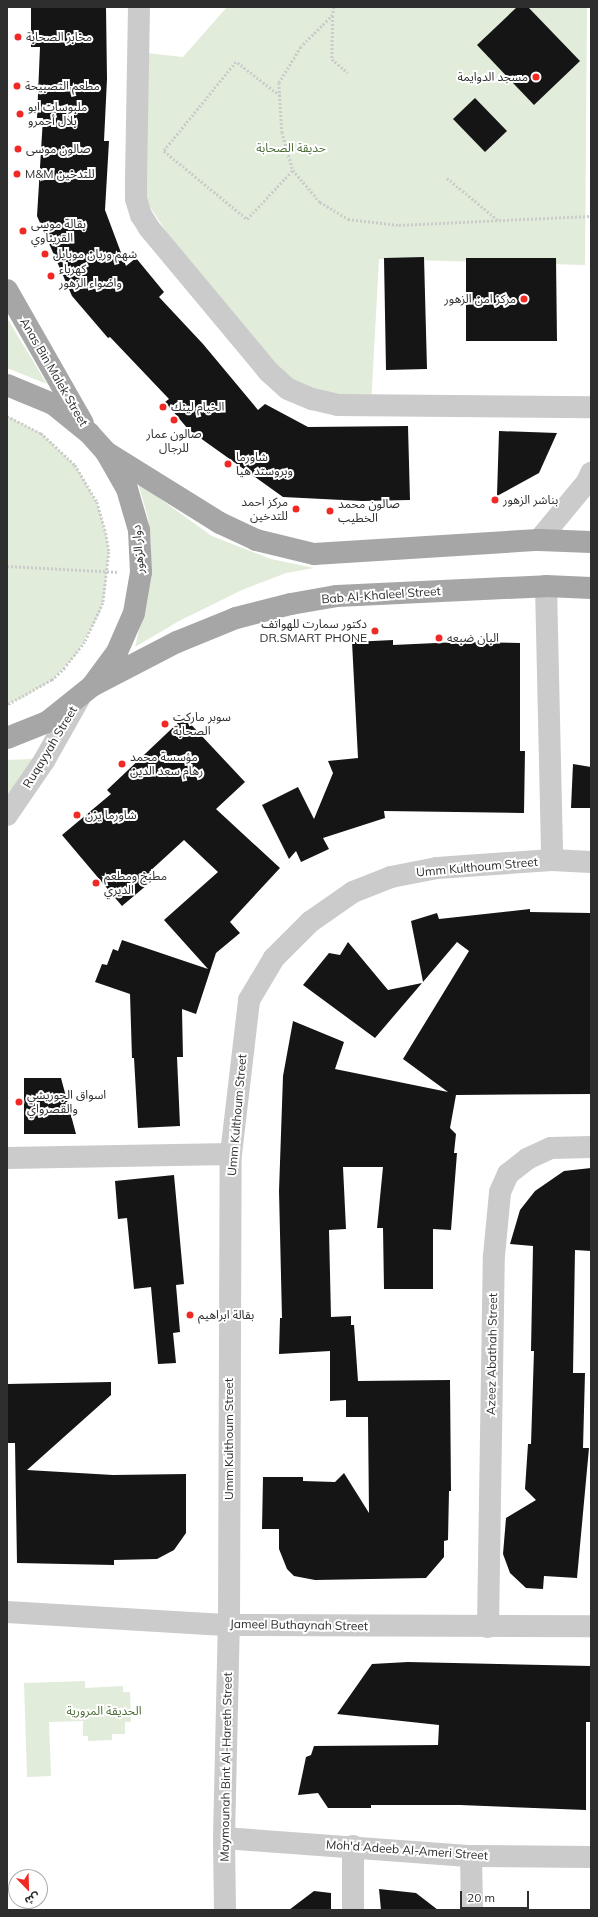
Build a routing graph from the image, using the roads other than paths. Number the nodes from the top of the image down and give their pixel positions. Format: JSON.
{"nodes":[{"id":1,"x":139,"y":7,"type":"edge"},
{"id":2,"x":7,"y":290,"type":"edge"},
{"id":3,"x":7,"y":385,"type":"edge"},
{"id":4,"x":591,"y":407,"type":"edge"},
{"id":5,"x":89,"y":433,"type":"junction"},
{"id":6,"x":106,"y":452,"type":"junction"},
{"id":7,"x":591,"y":473,"type":"edge"},
{"id":8,"x":539,"y":540,"type":"junction"},
{"id":9,"x":591,"y":542,"type":"edge"},
{"id":10,"x":546,"y":586,"type":"junction"},
{"id":11,"x":591,"y":588,"type":"edge"},
{"id":12,"x":86,"y":692,"type":"junction"},
{"id":13,"x":7,"y":738,"type":"edge"},
{"id":14,"x":7,"y":815,"type":"edge"},
{"id":15,"x":552,"y":860,"type":"junction"},
{"id":16,"x":591,"y":862,"type":"edge"},
{"id":17,"x":591,"y":1147,"type":"edge"},
{"id":18,"x":231,"y":1154,"type":"junction"},
{"id":19,"x":7,"y":1158,"type":"edge"},
{"id":20,"x":7,"y":1612,"type":"edge"},
{"id":21,"x":229,"y":1624,"type":"junction"},
{"id":22,"x":591,"y":1626,"type":"edge"},
{"id":23,"x":488,"y":1627,"type":"junction"},
{"id":24,"x":224,"y":1838,"type":"junction"},
{"id":25,"x":354,"y":1846,"type":"junction"},
{"id":26,"x":471,"y":1856,"type":"junction"},
{"id":27,"x":591,"y":1857,"type":"edge"},
{"id":28,"x":225,"y":1910,"type":"edge"},
{"id":29,"x":353,"y":1910,"type":"edge"},
{"id":30,"x":472,"y":1910,"type":"edge"}],
"edges":[{"from":1,"to":4,"type":"street"},
{"from":2,"to":5,"type":"main road","name":"Anas Bin Malek Street"},
{"from":3,"to":5,"type":"main road","name":"دوار الزهور"},
{"from":5,"to":6,"type":"main road","name":"دوار الزهور"},
{"from":6,"to":8,"type":"main road"},
{"from":6,"to":12,"type":"main road","name":"دوار الزهور"},
{"from":7,"to":8,"type":"street"},
{"from":8,"to":9,"type":"main road"},
{"from":10,"to":11,"type":"main road","name":"Bab Al-Khaleel Street"},
{"from":10,"to":12,"type":"main road","name":"Bab Al-Khaleel Street"},
{"from":10,"to":15,"type":"street"},
{"from":12,"to":13,"type":"main road","name":"دوار الزهور"},
{"from":12,"to":14,"type":"street","name":"Ruqayyah Street"},
{"from":15,"to":16,"type":"street","name":"Umm Kulthoum Street"},
{"from":15,"to":18,"type":"street","name":"Umm Kulthoum Street"},
{"from":17,"to":23,"type":"street","name":"Azeez Abathah Street"},
{"from":18,"to":19,"type":"street"},
{"from":18,"to":21,"type":"street","name":"Umm Kulthoum Street"},
{"from":20,"to":21,"type":"street","name":"Jameel Buthaynah Street"},
{"from":21,"to":23,"type":"street","name":"Jameel Buthaynah Street"},
{"from":21,"to":24,"type":"street","name":"Maymounah Bint Al-Hareth Street"},
{"from":22,"to":23,"type":"street","name":"Jameel Buthaynah Street"},
{"from":24,"to":25,"type":"street","name":"Moh'd Adeeb Al-Ameri Street"},
{"from":24,"to":28,"type":"street","name":"Maymounah Bint Al-Hareth Street"},
{"from":25,"to":26,"type":"street","name":"Moh'd Adeeb Al-Ameri Street"},
{"from":25,"to":29,"type":"street"},
{"from":26,"to":27,"type":"street","name":"Moh'd Adeeb Al-Ameri Street"},
{"from":26,"to":30,"type":"street"}]}
